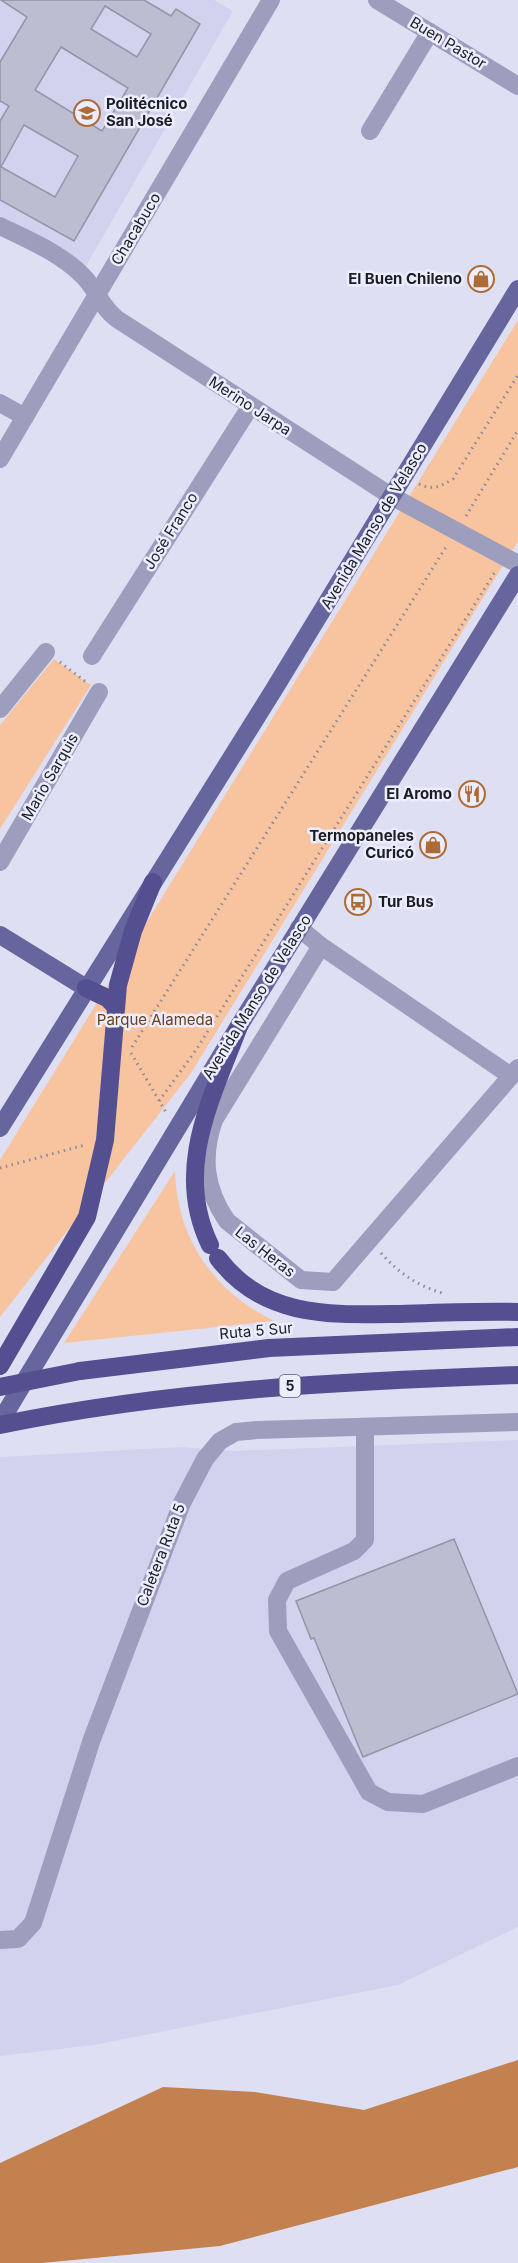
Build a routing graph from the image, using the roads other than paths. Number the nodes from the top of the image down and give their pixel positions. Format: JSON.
{"nodes":[{"id":1,"x":271,"y":0,"type":"edge"},
{"id":2,"x":377,"y":0,"type":"edge"},
{"id":3,"x":430,"y":32,"type":"junction"},
{"id":4,"x":518,"y":86,"type":"edge"},
{"id":5,"x":370,"y":131,"type":"dead end"},
{"id":6,"x":0,"y":226,"type":"edge"},
{"id":7,"x":518,"y":289,"type":"edge"},
{"id":8,"x":96,"y":296,"type":"junction"},
{"id":9,"x":0,"y":403,"type":"edge"},
{"id":10,"x":250,"y":407,"type":"junction"},
{"id":11,"x":25,"y":417,"type":"junction"},
{"id":12,"x":0,"y":459,"type":"edge"},
{"id":13,"x":391,"y":496,"type":"junction"},
{"id":14,"x":511,"y":560,"type":"edge"},
{"id":15,"x":518,"y":575,"type":"edge"},
{"id":16,"x":46,"y":652,"type":"road end"},
{"id":17,"x":92,"y":656,"type":"dead end"},
{"id":18,"x":99,"y":692,"type":"road end"},
{"id":19,"x":0,"y":709,"type":"edge"},
{"id":20,"x":0,"y":862,"type":"edge"},
{"id":21,"x":153,"y":882,"type":"junction"},
{"id":22,"x":299,"y":928,"type":"junction"},
{"id":23,"x":0,"y":935,"type":"edge"},
{"id":24,"x":321,"y":946,"type":"junction"},
{"id":25,"x":86,"y":988,"type":"junction"},
{"id":26,"x":114,"y":1014,"type":"junction"},
{"id":27,"x":239,"y":1026,"type":"junction"},
{"id":28,"x":515,"y":1072,"type":"edge"},
{"id":29,"x":0,"y":1128,"type":"edge"},
{"id":30,"x":518,"y":1312,"type":"edge"},
{"id":31,"x":518,"y":1337,"type":"edge"},
{"id":32,"x":0,"y":1366,"type":"edge"},
{"id":33,"x":518,"y":1375,"type":"edge"},
{"id":34,"x":0,"y":1387,"type":"edge"},
{"id":35,"x":518,"y":1422,"type":"edge"},
{"id":36,"x":0,"y":1424,"type":"edge"},
{"id":37,"x":365,"y":1427,"type":"junction"},
{"id":38,"x":518,"y":1766,"type":"edge"},
{"id":39,"x":0,"y":1940,"type":"edge"}],
"edges":[{"from":1,"to":8,"type":"street","name":"Chacabuco"},
{"from":2,"to":3,"type":"street","name":"Buen Pastor"},
{"from":3,"to":4,"type":"street","name":"Buen Pastor"},
{"from":3,"to":5,"type":"street"},
{"from":6,"to":8,"type":"street","name":"Merino Jarpa"},
{"from":7,"to":13,"type":"main road","name":"Avenida Manso de Velasco"},
{"from":8,"to":10,"type":"street","name":"Merino Jarpa"},
{"from":8,"to":11,"type":"street","name":"Chacabuco"},
{"from":9,"to":11,"type":"street"},
{"from":10,"to":13,"type":"street","name":"Merino Jarpa"},
{"from":10,"to":17,"type":"street","name":"José Franco"},
{"from":11,"to":12,"type":"street","name":"Chacabuco"},
{"from":13,"to":14,"type":"street","name":"Merino Jarpa"},
{"from":13,"to":21,"type":"main road","name":"Avenida Manso de Velasco"},
{"from":15,"to":22,"type":"main road","name":"Avenida Manso de Velasco"},
{"from":16,"to":19,"type":"street"},
{"from":18,"to":20,"type":"street","name":"Mario Sarquis"},
{"from":21,"to":25,"type":"main road","name":"Avenida Manso de Velasco"},
{"from":21,"to":26,"type":"highway"},
{"from":22,"to":24,"type":"street"},
{"from":22,"to":27,"type":"main road","name":"Avenida Manso de Velasco"},
{"from":23,"to":25,"type":"main road"},
{"from":24,"to":28,"type":"street"},
{"from":24,"to":28,"type":"street","name":"Las Heras"},
{"from":25,"to":26,"type":"highway"},
{"from":25,"to":29,"type":"main road","name":"Avenida Manso de Velasco"},
{"from":26,"to":32,"type":"highway"},
{"from":27,"to":30,"type":"highway"},
{"from":27,"to":36,"type":"main road","name":"Avenida Manso de Velasco"},
{"from":31,"to":34,"type":"highway","name":"Ruta 5 Sur","bridge":true},
{"from":33,"to":36,"type":"highway","number":"5"},
{"from":35,"to":37,"type":"street","name":"Caletera Ruta 5"},
{"from":37,"to":38,"type":"street"},
{"from":37,"to":39,"type":"street","name":"Caletera Ruta 5"}]}
